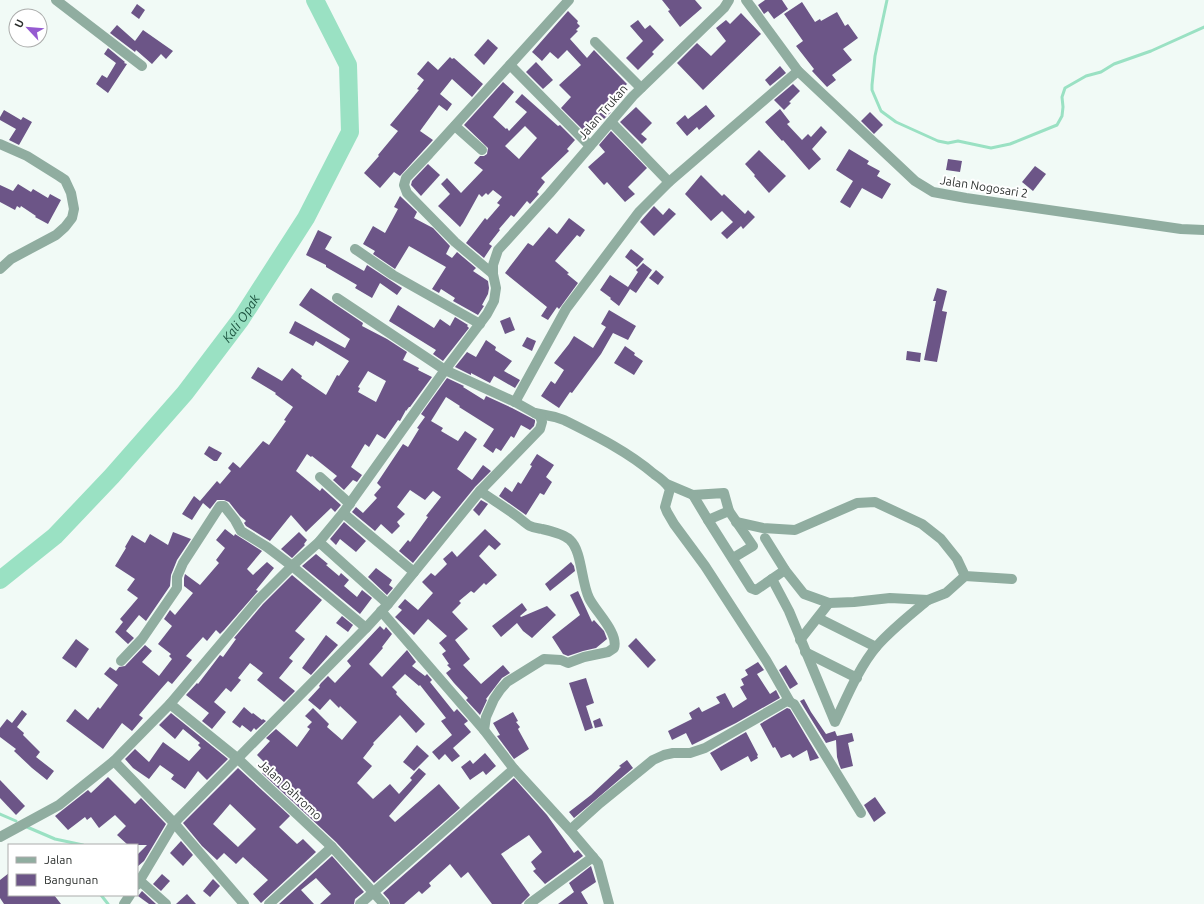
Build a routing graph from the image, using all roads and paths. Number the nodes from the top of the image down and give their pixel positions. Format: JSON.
{"nodes":[{"id":1,"x":56,"y":0,"type":"edge"},
{"id":2,"x":569,"y":0,"type":"edge"},
{"id":3,"x":729,"y":0,"type":"edge"},
{"id":4,"x":746,"y":0,"type":"edge"},
{"id":5,"x":595,"y":42,"type":"dead end"},
{"id":6,"x":510,"y":65,"type":"junction"},
{"id":7,"x":142,"y":66,"type":"dead end"},
{"id":8,"x":798,"y":71,"type":"junction"},
{"id":9,"x":641,"y":88,"type":"junction"},
{"id":10,"x":610,"y":122,"type":"junction"},
{"id":11,"x":455,"y":126,"type":"junction"},
{"id":12,"x":0,"y":144,"type":"edge"},
{"id":13,"x":590,"y":146,"type":"junction"},
{"id":14,"x":482,"y":150,"type":"dead end"},
{"id":15,"x":669,"y":182,"type":"junction"},
{"id":16,"x":1204,"y":230,"type":"edge"},
{"id":17,"x":355,"y":249,"type":"dead end"},
{"id":18,"x":0,"y":269,"type":"edge"},
{"id":19,"x":493,"y":274,"type":"junction"},
{"id":20,"x":337,"y":298,"type":"dead end"},
{"id":21,"x":480,"y":324,"type":"junction"},
{"id":22,"x":445,"y":370,"type":"junction"},
{"id":23,"x":515,"y":402,"type":"junction"},
{"id":24,"x":532,"y":412,"type":"junction"},
{"id":25,"x":320,"y":477,"type":"dead end"},
{"id":26,"x":667,"y":484,"type":"junction"},
{"id":27,"x":480,"y":491,"type":"junction"},
{"id":28,"x":694,"y":496,"type":"junction"},
{"id":29,"x":350,"y":504,"type":"junction"},
{"id":30,"x":729,"y":511,"type":"junction"},
{"id":31,"x":343,"y":513,"type":"junction"},
{"id":32,"x":708,"y":520,"type":"junction"},
{"id":33,"x":736,"y":522,"type":"junction"},
{"id":34,"x":778,"y":529,"type":"junction"},
{"id":35,"x":764,"y":538,"type":"junction"},
{"id":36,"x":319,"y":542,"type":"junction"},
{"id":37,"x":753,"y":546,"type":"junction"},
{"id":38,"x":733,"y":558,"type":"junction"},
{"id":39,"x":292,"y":566,"type":"junction"},
{"id":40,"x":785,"y":570,"type":"junction"},
{"id":41,"x":414,"y":572,"type":"junction"},
{"id":42,"x":965,"y":576,"type":"junction"},
{"id":43,"x":772,"y":579,"type":"junction"},
{"id":44,"x":1012,"y":579,"type":"dead end"},
{"id":45,"x":928,"y":600,"type":"junction"},
{"id":46,"x":829,"y":603,"type":"junction"},
{"id":47,"x":384,"y":608,"type":"junction"},
{"id":48,"x":818,"y":618,"type":"junction"},
{"id":49,"x":366,"y":628,"type":"junction"},
{"id":50,"x":800,"y":640,"type":"junction"},
{"id":51,"x":876,"y":647,"type":"junction"},
{"id":52,"x":121,"y":661,"type":"dead end"},
{"id":53,"x":814,"y":662,"type":"junction"},
{"id":54,"x":857,"y":678,"type":"junction"},
{"id":55,"x":790,"y":702,"type":"junction"},
{"id":56,"x":170,"y":704,"type":"junction"},
{"id":57,"x":484,"y":730,"type":"junction"},
{"id":58,"x":237,"y":758,"type":"junction"},
{"id":59,"x":114,"y":761,"type":"junction"},
{"id":60,"x":514,"y":769,"type":"junction"},
{"id":61,"x":861,"y":814,"type":"dead end"},
{"id":62,"x":174,"y":823,"type":"junction"},
{"id":63,"x":570,"y":830,"type":"junction"},
{"id":64,"x":0,"y":837,"type":"edge"},
{"id":65,"x":332,"y":848,"type":"junction"},
{"id":66,"x":593,"y":857,"type":"junction"},
{"id":67,"x":138,"y":883,"type":"edge"},
{"id":68,"x":374,"y":892,"type":"junction"},
{"id":69,"x":166,"y":904,"type":"edge"},
{"id":70,"x":244,"y":904,"type":"edge"},
{"id":71,"x":269,"y":904,"type":"edge"},
{"id":72,"x":360,"y":904,"type":"edge"},
{"id":73,"x":384,"y":904,"type":"edge"},
{"id":74,"x":529,"y":904,"type":"edge"},
{"id":75,"x":610,"y":904,"type":"edge"}],
"edges":[{"from":1,"to":7,"type":"street"},
{"from":2,"to":6,"type":"street"},
{"from":3,"to":9,"type":"street","name":"Jalan Trukan"},
{"from":4,"to":8,"type":"street","name":"Jalan Nogosari 2"},
{"from":5,"to":9,"type":"street"},
{"from":6,"to":11,"type":"street"},
{"from":6,"to":13,"type":"street"},
{"from":8,"to":15,"type":"street"},
{"from":8,"to":16,"type":"street","name":"Jalan Nogosari 2"},
{"from":9,"to":10,"type":"street","name":"Jalan Trukan"},
{"from":10,"to":13,"type":"street","name":"Jalan Trukan"},
{"from":10,"to":15,"type":"street"},
{"from":11,"to":14,"type":"street"},
{"from":11,"to":19,"type":"street"},
{"from":12,"to":18,"type":"street"},
{"from":13,"to":19,"type":"street","name":"Jalan Trukan"},
{"from":15,"to":23,"type":"street"},
{"from":17,"to":21,"type":"street"},
{"from":19,"to":21,"type":"street","name":"Jalan Trukan"},
{"from":20,"to":22,"type":"street"},
{"from":21,"to":22,"type":"street","name":"Jalan Trukan"},
{"from":22,"to":23,"type":"street"},
{"from":22,"to":29,"type":"street","name":"Jalan Trukan"},
{"from":23,"to":24,"type":"street"},
{"from":24,"to":26,"type":"street"},
{"from":24,"to":27,"type":"street"},
{"from":25,"to":29,"type":"street"},
{"from":26,"to":28,"type":"street"},
{"from":26,"to":55,"type":"street"},
{"from":27,"to":41,"type":"street"},
{"from":27,"to":57,"type":"street"},
{"from":28,"to":30,"type":"street"},
{"from":28,"to":32,"type":"street"},
{"from":29,"to":31,"type":"street","name":"Jalan Trukan"},
{"from":30,"to":32,"type":"street"},
{"from":30,"to":33,"type":"street"},
{"from":31,"to":36,"type":"street","name":"Jalan Trukan"},
{"from":31,"to":41,"type":"street"},
{"from":32,"to":38,"type":"street"},
{"from":33,"to":34,"type":"street"},
{"from":33,"to":37,"type":"street"},
{"from":34,"to":35,"type":"street"},
{"from":34,"to":42,"type":"street"},
{"from":35,"to":37,"type":"street"},
{"from":35,"to":40,"type":"street"},
{"from":36,"to":39,"type":"street","name":"Jalan Trukan"},
{"from":36,"to":47,"type":"street"},
{"from":37,"to":38,"type":"street"},
{"from":38,"to":43,"type":"street"},
{"from":39,"to":49,"type":"street"},
{"from":39,"to":52,"type":"street"},
{"from":39,"to":56,"type":"street","name":"Jalan Trukan"},
{"from":40,"to":43,"type":"street"},
{"from":40,"to":46,"type":"street"},
{"from":41,"to":47,"type":"street"},
{"from":42,"to":44,"type":"street"},
{"from":42,"to":45,"type":"street"},
{"from":43,"to":50,"type":"street"},
{"from":45,"to":46,"type":"street"},
{"from":45,"to":51,"type":"street"},
{"from":46,"to":48,"type":"street"},
{"from":47,"to":49,"type":"street"},
{"from":47,"to":57,"type":"street"},
{"from":48,"to":50,"type":"street"},
{"from":48,"to":51,"type":"street"},
{"from":49,"to":58,"type":"street"},
{"from":50,"to":53,"type":"street"},
{"from":51,"to":54,"type":"street"},
{"from":53,"to":54,"type":"street"},
{"from":53,"to":54,"type":"street"},
{"from":55,"to":61,"type":"street"},
{"from":55,"to":63,"type":"street"},
{"from":56,"to":58,"type":"street","name":"Jalan Dahromo"},
{"from":56,"to":59,"type":"street","name":"Jalan Trukan"},
{"from":57,"to":60,"type":"street"},
{"from":58,"to":62,"type":"street"},
{"from":58,"to":65,"type":"street","name":"Jalan Dahromo"},
{"from":59,"to":62,"type":"street"},
{"from":59,"to":64,"type":"street","name":"Jalan Trukan"},
{"from":60,"to":63,"type":"street"},
{"from":60,"to":68,"type":"street"},
{"from":62,"to":67,"type":"street"},
{"from":62,"to":70,"type":"street"},
{"from":63,"to":66,"type":"street"},
{"from":65,"to":68,"type":"street","name":"Jalan Dahromo"},
{"from":65,"to":71,"type":"street"},
{"from":66,"to":74,"type":"street"},
{"from":66,"to":75,"type":"street"},
{"from":67,"to":69,"type":"street"},
{"from":68,"to":72,"type":"street"},
{"from":68,"to":73,"type":"street","name":"Jalan Dahromo"}]}
